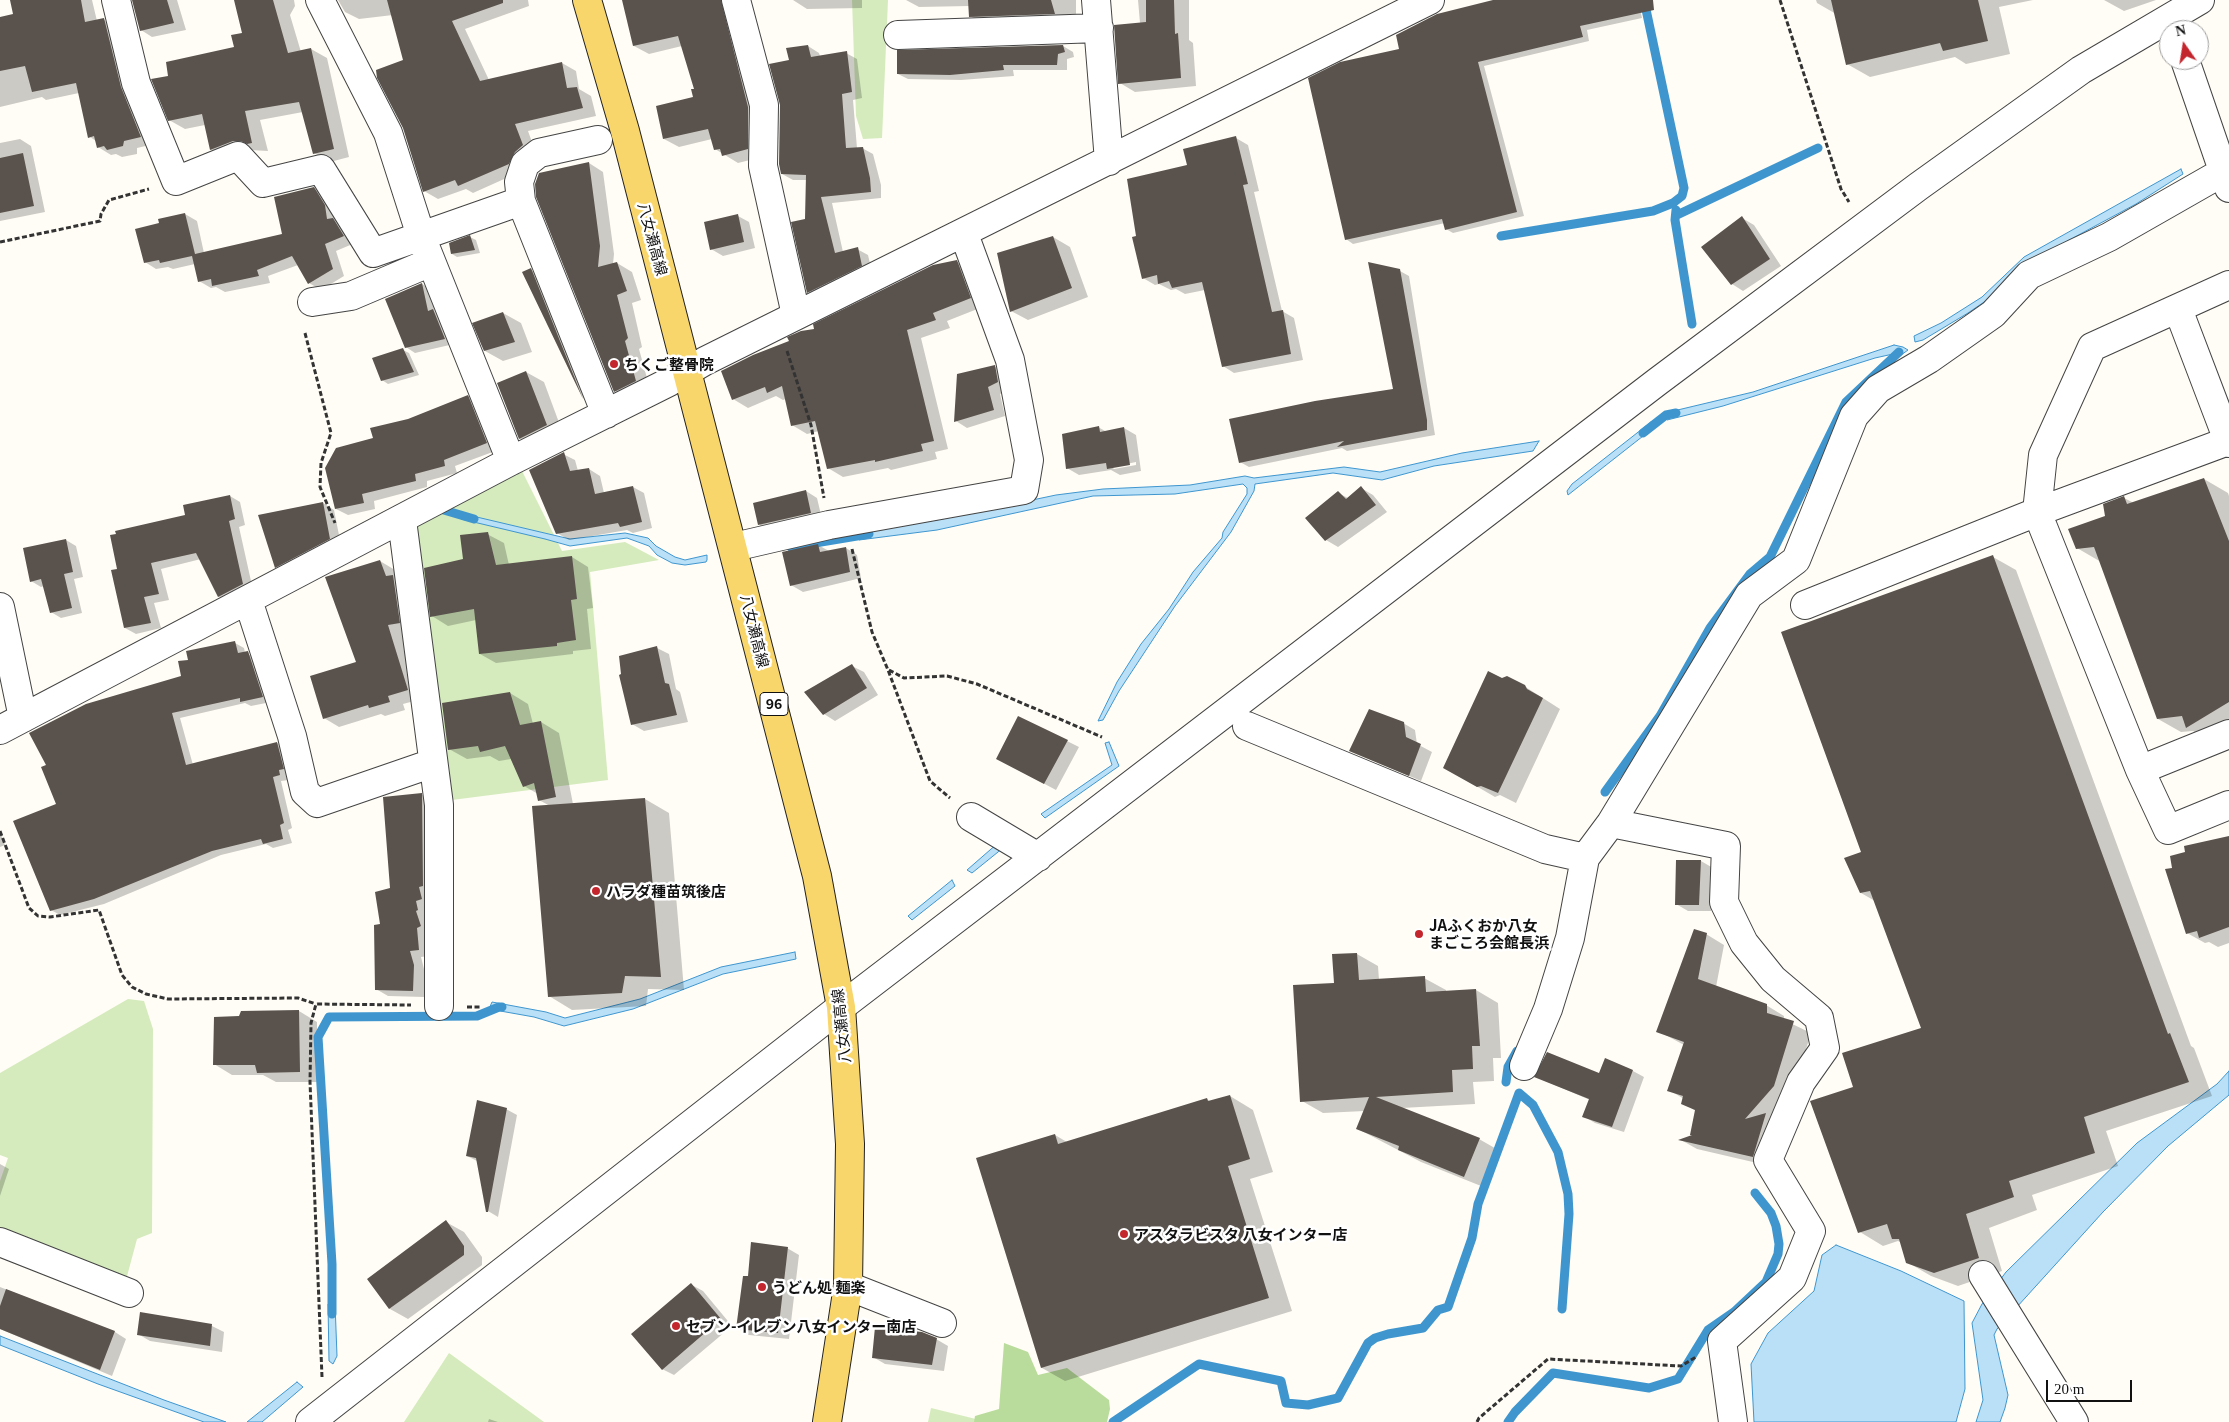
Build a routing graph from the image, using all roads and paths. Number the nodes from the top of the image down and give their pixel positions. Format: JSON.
{"nodes":[{"id":1,"x":116,"y":0,"type":"edge"},
{"id":2,"x":320,"y":0,"type":"edge"},
{"id":3,"x":587,"y":0,"type":"edge"},
{"id":4,"x":736,"y":0,"type":"edge"},
{"id":5,"x":1096,"y":0,"type":"edge"},
{"id":6,"x":1430,"y":0,"type":"edge"},
{"id":7,"x":1780,"y":0,"type":"edge"},
{"id":8,"x":2200,"y":0,"type":"edge"},
{"id":9,"x":2177,"y":20,"type":"edge"},
{"id":10,"x":1098,"y":28,"type":"junction"},
{"id":11,"x":2159,"y":31,"type":"edge"},
{"id":12,"x":898,"y":35,"type":"dead end"},
{"id":13,"x":2188,"y":70,"type":"edge"},
{"id":14,"x":598,"y":140,"type":"dead end"},
{"id":15,"x":1109,"y":161,"type":"junction"},
{"id":16,"x":2226,"y":180,"type":"edge"},
{"id":17,"x":176,"y":181,"type":"junction"},
{"id":18,"x":521,"y":201,"type":"junction"},
{"id":19,"x":1864,"y":228,"type":"junction"},
{"id":20,"x":964,"y":234,"type":"junction"},
{"id":21,"x":421,"y":236,"type":"junction"},
{"id":22,"x":0,"y":242,"type":"edge"},
{"id":23,"x":432,"y":262,"type":"junction"},
{"id":24,"x":2229,"y":285,"type":"edge"},
{"id":25,"x":312,"y":302,"type":"dead end"},
{"id":26,"x":2178,"y":309,"type":"junction"},
{"id":27,"x":787,"y":320,"type":"junction"},
{"id":28,"x":305,"y":334,"type":"dead end"},
{"id":29,"x":688,"y":372,"type":"junction"},
{"id":30,"x":606,"y":414,"type":"junction"},
{"id":31,"x":2229,"y":442,"type":"edge"},
{"id":32,"x":511,"y":462,"type":"junction"},
{"id":33,"x":2037,"y":512,"type":"junction"},
{"id":34,"x":402,"y":520,"type":"junction"},
{"id":35,"x":837,"y":524,"type":"junction"},
{"id":36,"x":734,"y":547,"type":"junction"},
{"id":37,"x":346,"y":549,"type":"junction"},
{"id":38,"x":248,"y":600,"type":"junction"},
{"id":39,"x":1805,"y":605,"type":"dead end"},
{"id":40,"x":0,"y":607,"type":"edge"},
{"id":41,"x":888,"y":670,"type":"junction"},
{"id":42,"x":12,"y":724,"type":"edge"},
{"id":43,"x":1247,"y":726,"type":"dead end"},
{"id":44,"x":2229,"y":734,"type":"edge"},
{"id":45,"x":1102,"y":737,"type":"dead end"},
{"id":46,"x":433,"y":763,"type":"junction"},
{"id":47,"x":2140,"y":770,"type":"junction"},
{"id":48,"x":2229,"y":805,"type":"edge"},
{"id":49,"x":1496,"y":813,"type":"dead end"},
{"id":50,"x":971,"y":817,"type":"joint"},
{"id":51,"x":1610,"y":825,"type":"junction"},
{"id":52,"x":0,"y":831,"type":"edge"},
{"id":53,"x":1038,"y":857,"type":"junction"},
{"id":54,"x":1586,"y":858,"type":"junction"},
{"id":55,"x":316,"y":1004,"type":"junction"},
{"id":56,"x":439,"y":1006,"type":"joint"},
{"id":57,"x":842,"y":1008,"type":"junction"},
{"id":58,"x":1524,"y":1066,"type":"dead end"},
{"id":59,"x":0,"y":1242,"type":"edge"},
{"id":60,"x":1987,"y":1281,"type":"dead end"},
{"id":61,"x":848,"y":1286,"type":"junction"},
{"id":62,"x":129,"y":1293,"type":"dead end"},
{"id":63,"x":942,"y":1323,"type":"dead end"},
{"id":64,"x":1722,"y":1342,"type":"junction"},
{"id":65,"x":317,"y":1417,"type":"edge"},
{"id":66,"x":827,"y":1422,"type":"edge"},
{"id":67,"x":1477,"y":1422,"type":"edge"},
{"id":68,"x":1733,"y":1422,"type":"edge"},
{"id":69,"x":2074,"y":1422,"type":"edge"}],
"edges":[{"from":1,"to":17,"type":"street"},
{"from":2,"to":21,"type":"street"},
{"from":3,"to":29,"type":"main road","name":"八女瀬高線","number":"96"},
{"from":4,"to":27,"type":"street"},
{"from":5,"to":10,"type":"street"},
{"from":6,"to":15,"type":"street"},
{"from":7,"to":19,"type":"path"},
{"from":8,"to":9,"type":"street"},
{"from":10,"to":12,"type":"street"},
{"from":10,"to":15,"type":"street"},
{"from":11,"to":19,"type":"street"},
{"from":13,"to":16,"type":"street"},
{"from":14,"to":18,"type":"street"},
{"from":15,"to":20,"type":"street"},
{"from":16,"to":51,"type":"street"},
{"from":17,"to":21,"type":"street"},
{"from":17,"to":22,"type":"path"},
{"from":18,"to":21,"type":"street"},
{"from":18,"to":30,"type":"street"},
{"from":19,"to":53,"type":"street"},
{"from":20,"to":27,"type":"street"},
{"from":20,"to":35,"type":"street"},
{"from":21,"to":23,"type":"street"},
{"from":23,"to":25,"type":"street"},
{"from":23,"to":32,"type":"street"},
{"from":24,"to":26,"type":"street"},
{"from":26,"to":31,"type":"street"},
{"from":26,"to":33,"type":"street"},
{"from":27,"to":29,"type":"street"},
{"from":27,"to":35,"type":"path"},
{"from":28,"to":37,"type":"path"},
{"from":29,"to":30,"type":"street"},
{"from":29,"to":36,"type":"main road","name":"八女瀬高線","number":"96"},
{"from":30,"to":32,"type":"street"},
{"from":31,"to":33,"type":"street"},
{"from":32,"to":34,"type":"street"},
{"from":33,"to":39,"type":"street"},
{"from":33,"to":47,"type":"street"},
{"from":34,"to":37,"type":"street"},
{"from":34,"to":46,"type":"street"},
{"from":35,"to":36,"type":"street"},
{"from":35,"to":41,"type":"path"},
{"from":36,"to":57,"type":"main road","name":"八女瀬高線","number":"96"},
{"from":37,"to":38,"type":"street"},
{"from":38,"to":42,"type":"street"},
{"from":38,"to":46,"type":"street"},
{"from":40,"to":42,"type":"street"},
{"from":41,"to":45,"type":"path"},
{"from":41,"to":50,"type":"path"},
{"from":43,"to":54,"type":"street"},
{"from":44,"to":47,"type":"street"},
{"from":46,"to":56,"type":"street"},
{"from":47,"to":48,"type":"street"},
{"from":49,"to":51,"type":"street"},
{"from":50,"to":53,"type":"street"},
{"from":51,"to":54,"type":"street"},
{"from":51,"to":64,"type":"street"},
{"from":52,"to":55,"type":"path"},
{"from":53,"to":57,"type":"street"},
{"from":54,"to":58,"type":"street"},
{"from":55,"to":56,"type":"path"},
{"from":55,"to":65,"type":"path"},
{"from":57,"to":61,"type":"main road","name":"八女瀬高線","number":"96"},
{"from":57,"to":65,"type":"street"},
{"from":59,"to":62,"type":"street"},
{"from":60,"to":69,"type":"street"},
{"from":61,"to":63,"type":"street"},
{"from":61,"to":66,"type":"main road","name":"八女瀬高線","number":"96"},
{"from":64,"to":67,"type":"path"},
{"from":64,"to":68,"type":"street"}]}
